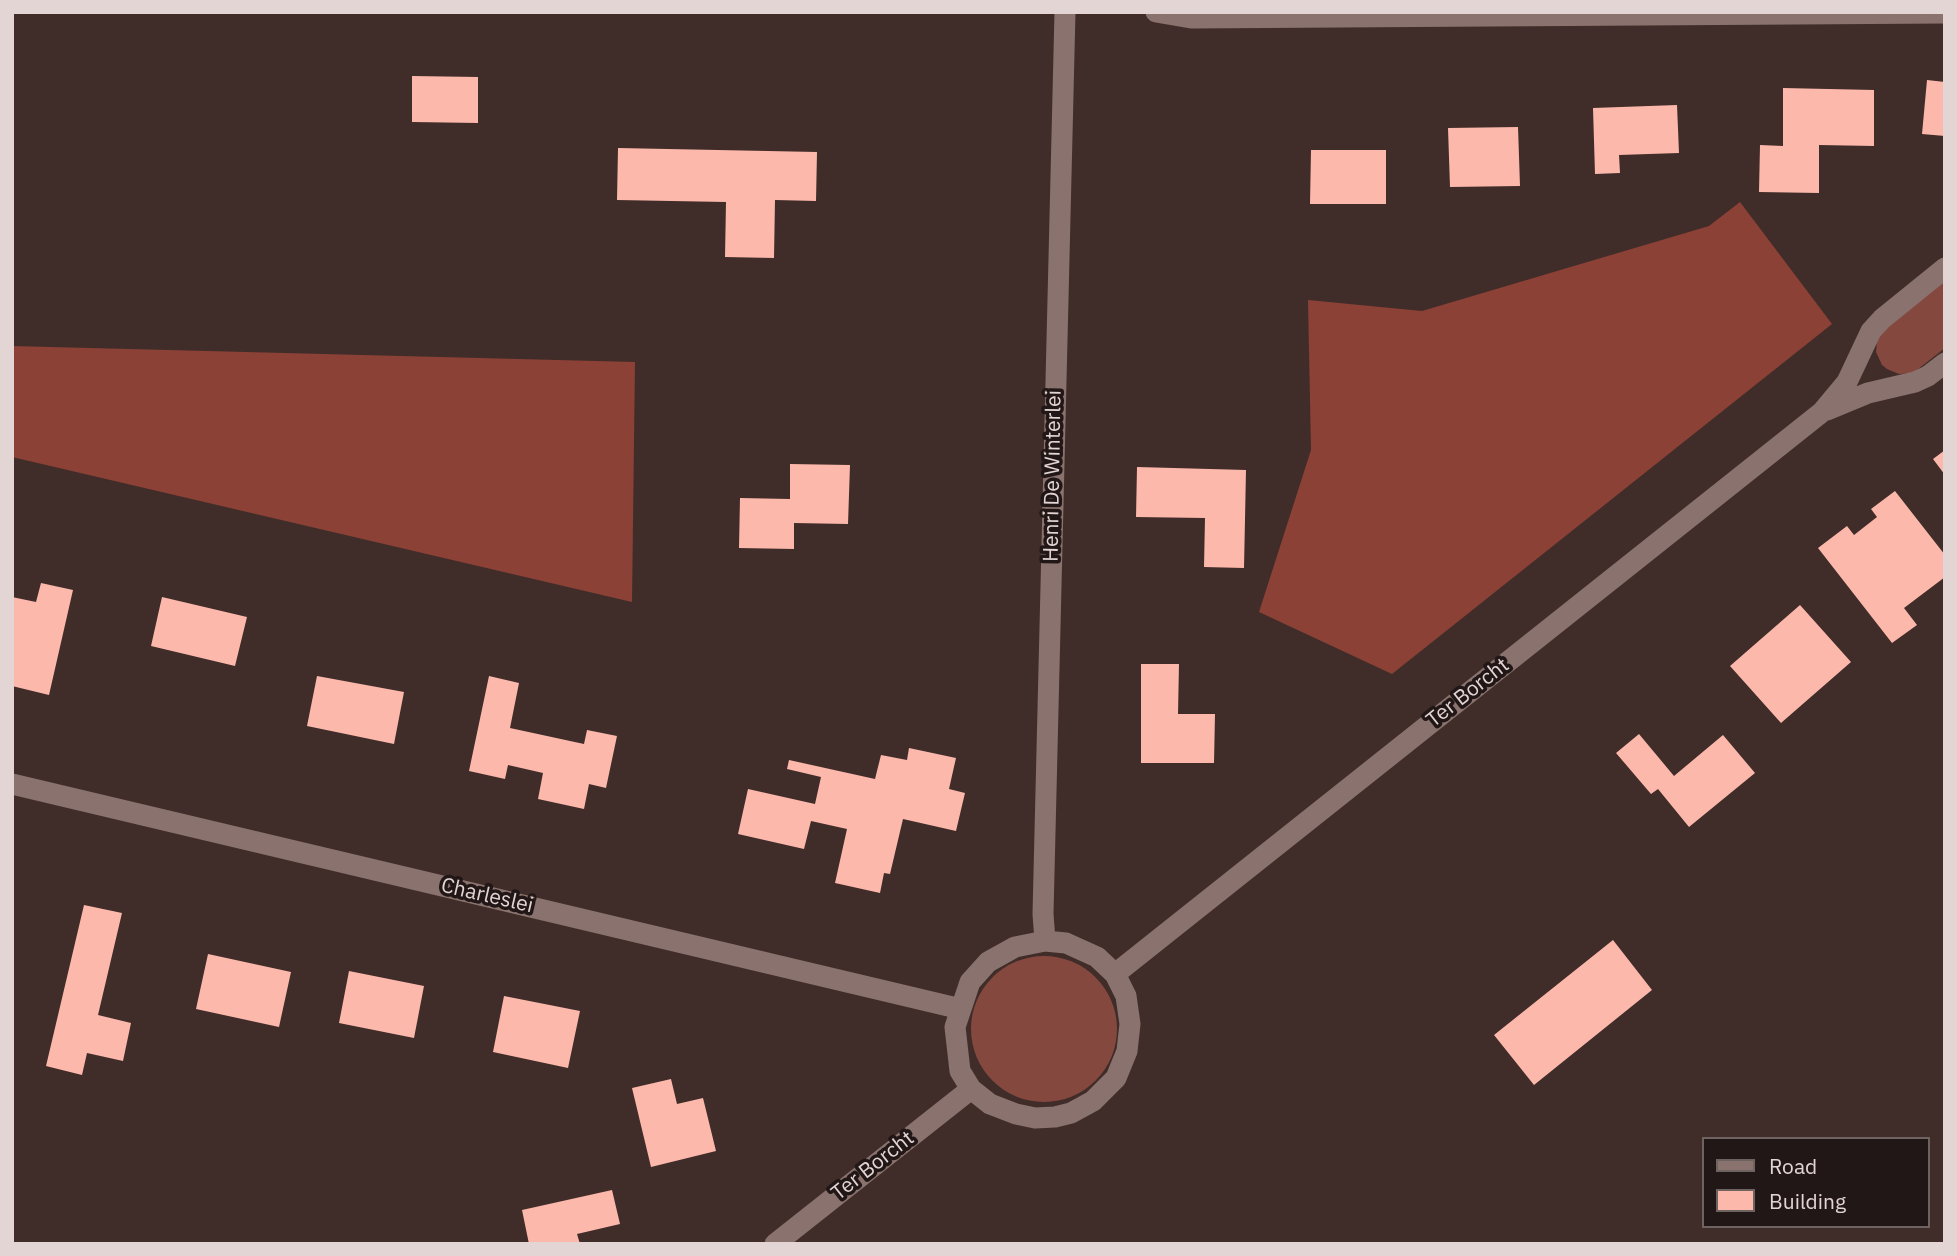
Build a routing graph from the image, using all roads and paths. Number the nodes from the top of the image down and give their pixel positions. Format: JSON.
{"nodes":[{"id":1,"x":1065,"y":12,"type":"edge"},
{"id":2,"x":1156,"y":12,"type":"edge"},
{"id":3,"x":1945,"y":13,"type":"edge"},
{"id":4,"x":1945,"y":268,"type":"edge"},
{"id":5,"x":1945,"y":363,"type":"edge"},
{"id":6,"x":1822,"y":412,"type":"junction"},
{"id":7,"x":12,"y":784,"type":"edge"},
{"id":8,"x":1045,"y":941,"type":"junction"},
{"id":9,"x":1115,"y":974,"type":"junction"},
{"id":10,"x":961,"y":1009,"type":"junction"},
{"id":11,"x":971,"y":1089,"type":"junction"},
{"id":12,"x":775,"y":1244,"type":"edge"}],
"edges":[{"from":1,"to":8,"type":"street","name":"Henri De Winterlei"},
{"from":2,"to":3,"type":"street"},
{"from":4,"to":6,"type":"street","name":"Ter Borcht"},
{"from":5,"to":6,"type":"street","name":"Ter Borcht"},
{"from":6,"to":9,"type":"street","name":"Ter Borcht"},
{"from":7,"to":10,"type":"street","name":"Charleslei"},
{"from":8,"to":9,"type":"street"},
{"from":8,"to":10,"type":"street"},
{"from":9,"to":11,"type":"street"},
{"from":10,"to":11,"type":"street"},
{"from":11,"to":12,"type":"street","name":"Ter Borcht"}]}
